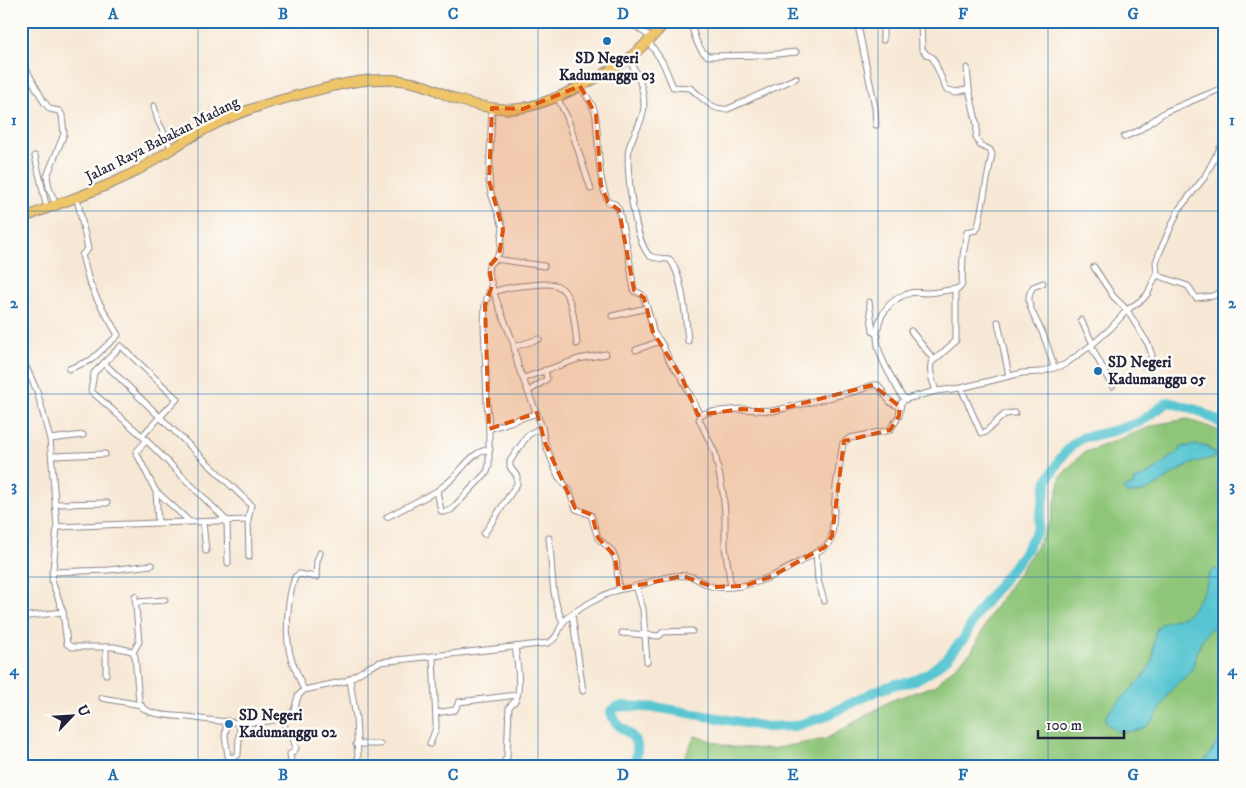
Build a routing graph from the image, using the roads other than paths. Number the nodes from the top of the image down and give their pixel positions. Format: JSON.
{"nodes":[{"id":1,"x":628,"y":21,"type":"edge"},
{"id":2,"x":667,"y":21,"type":"edge"},
{"id":3,"x":690,"y":21,"type":"edge"},
{"id":4,"x":857,"y":21,"type":"edge"},
{"id":5,"x":883,"y":21,"type":"edge"},
{"id":6,"x":921,"y":21,"type":"edge"},
{"id":7,"x":650,"y":40,"type":"junction"},
{"id":8,"x":882,"y":40,"type":"dead end"},
{"id":9,"x":796,"y":52,"type":"dead end"},
{"id":10,"x":628,"y":58,"type":"junction"},
{"id":11,"x":21,"y":60,"type":"edge"},
{"id":12,"x":967,"y":68,"type":"dead end"},
{"id":13,"x":796,"y":78,"type":"dead end"},
{"id":14,"x":580,"y":86,"type":"junction"},
{"id":15,"x":1225,"y":87,"type":"edge"},
{"id":16,"x":969,"y":89,"type":"junction"},
{"id":17,"x":557,"y":97,"type":"junction"},
{"id":18,"x":154,"y":106,"type":"dead end"},
{"id":19,"x":492,"y":108,"type":"junction"},
{"id":20,"x":876,"y":125,"type":"dead end"},
{"id":21,"x":1124,"y":137,"type":"dead end"},
{"id":22,"x":1224,"y":140,"type":"edge"},
{"id":23,"x":172,"y":149,"type":"junction"},
{"id":24,"x":35,"y":156,"type":"dead end"},
{"id":25,"x":591,"y":189,"type":"dead end"},
{"id":26,"x":77,"y":198,"type":"junction"},
{"id":27,"x":56,"y":205,"type":"junction"},
{"id":28,"x":47,"y":209,"type":"junction"},
{"id":29,"x":21,"y":219,"type":"edge"},
{"id":30,"x":495,"y":259,"type":"junction"},
{"id":31,"x":544,"y":266,"type":"dead end"},
{"id":32,"x":1094,"y":267,"type":"dead end"},
{"id":33,"x":1156,"y":275,"type":"junction"},
{"id":34,"x":1042,"y":283,"type":"dead end"},
{"id":35,"x":492,"y":286,"type":"junction"},
{"id":36,"x":956,"y":289,"type":"junction"},
{"id":37,"x":1225,"y":289,"type":"edge"},
{"id":38,"x":494,"y":292,"type":"junction"},
{"id":39,"x":869,"y":302,"type":"dead end"},
{"id":40,"x":647,"y":308,"type":"junction"},
{"id":41,"x":1127,"y":310,"type":"junction"},
{"id":42,"x":612,"y":316,"type":"dead end"},
{"id":43,"x":1081,"y":320,"type":"dead end"},
{"id":44,"x":998,"y":322,"type":"dead end"},
{"id":45,"x":911,"y":331,"type":"dead end"},
{"id":46,"x":878,"y":336,"type":"junction"},
{"id":47,"x":539,"y":339,"type":"dead end"},
{"id":48,"x":660,"y":341,"type":"junction"},
{"id":49,"x":688,"y":342,"type":"dead end"},
{"id":50,"x":577,"y":344,"type":"dead end"},
{"id":51,"x":1092,"y":345,"type":"junction"},
{"id":52,"x":514,"y":347,"type":"junction"},
{"id":53,"x":636,"y":350,"type":"dead end"},
{"id":54,"x":606,"y":354,"type":"dead end"},
{"id":55,"x":21,"y":356,"type":"edge"},
{"id":56,"x":934,"y":360,"type":"junction"},
{"id":57,"x":104,"y":363,"type":"junction"},
{"id":58,"x":1143,"y":365,"type":"dead end"},
{"id":59,"x":1054,"y":367,"type":"junction"},
{"id":60,"x":69,"y":369,"type":"dead end"},
{"id":61,"x":544,"y":370,"type":"junction"},
{"id":62,"x":1009,"y":376,"type":"junction"},
{"id":63,"x":524,"y":378,"type":"junction"},
{"id":64,"x":1112,"y":386,"type":"dead end"},
{"id":65,"x":961,"y":388,"type":"junction"},
{"id":66,"x":529,"y":391,"type":"junction"},
{"id":67,"x":936,"y":391,"type":"junction"},
{"id":68,"x":906,"y":399,"type":"junction"},
{"id":69,"x":900,"y":407,"type":"junction"},
{"id":70,"x":537,"y":413,"type":"junction"},
{"id":71,"x":1015,"y":413,"type":"dead end"},
{"id":72,"x":700,"y":416,"type":"junction"},
{"id":73,"x":160,"y":417,"type":"junction"},
{"id":74,"x":542,"y":427,"type":"junction"},
{"id":75,"x":490,"y":429,"type":"junction"},
{"id":76,"x":83,"y":435,"type":"dead end"},
{"id":77,"x":142,"y":436,"type":"junction"},
{"id":78,"x":50,"y":439,"type":"junction"},
{"id":79,"x":147,"y":440,"type":"junction"},
{"id":80,"x":490,"y":449,"type":"junction"},
{"id":81,"x":105,"y":454,"type":"dead end"},
{"id":82,"x":52,"y":456,"type":"junction"},
{"id":83,"x":437,"y":491,"type":"junction"},
{"id":84,"x":156,"y":492,"type":"junction"},
{"id":85,"x":107,"y":503,"type":"dead end"},
{"id":86,"x":55,"y":504,"type":"junction"},
{"id":87,"x":387,"y":517,"type":"dead end"},
{"id":88,"x":248,"y":520,"type":"junction"},
{"id":89,"x":227,"y":521,"type":"junction"},
{"id":90,"x":190,"y":522,"type":"junction"},
{"id":91,"x":203,"y":522,"type":"junction"},
{"id":92,"x":158,"y":523,"type":"junction"},
{"id":93,"x":57,"y":527,"type":"junction"},
{"id":94,"x":484,"y":534,"type":"dead end"},
{"id":95,"x":549,"y":538,"type":"dead end"},
{"id":96,"x":206,"y":551,"type":"dead end"},
{"id":97,"x":816,"y":552,"type":"junction"},
{"id":98,"x":320,"y":554,"type":"dead end"},
{"id":99,"x":249,"y":557,"type":"dead end"},
{"id":100,"x":228,"y":563,"type":"dead end"},
{"id":101,"x":152,"y":565,"type":"dead end"},
{"id":102,"x":52,"y":572,"type":"junction"},
{"id":103,"x":636,"y":586,"type":"junction"},
{"id":104,"x":732,"y":587,"type":"junction"},
{"id":105,"x":619,"y":589,"type":"junction"},
{"id":106,"x":166,"y":600,"type":"dead end"},
{"id":107,"x":824,"y":600,"type":"dead end"},
{"id":108,"x":63,"y":612,"type":"junction"},
{"id":109,"x":572,"y":614,"type":"junction"},
{"id":110,"x":21,"y":617,"type":"edge"},
{"id":111,"x":563,"y":622,"type":"junction"},
{"id":112,"x":692,"y":631,"type":"dead end"},
{"id":113,"x":622,"y":633,"type":"dead end"},
{"id":114,"x":644,"y":634,"type":"junction"},
{"id":115,"x":106,"y":647,"type":"junction"},
{"id":116,"x":515,"y":647,"type":"junction"},
{"id":117,"x":133,"y":652,"type":"junction"},
{"id":118,"x":432,"y":656,"type":"junction"},
{"id":119,"x":647,"y":662,"type":"dead end"},
{"id":120,"x":106,"y":674,"type":"dead end"},
{"id":121,"x":350,"y":680,"type":"junction"},
{"id":122,"x":304,"y":690,"type":"junction"},
{"id":123,"x":583,"y":691,"type":"dead end"},
{"id":124,"x":517,"y":695,"type":"junction"},
{"id":125,"x":102,"y":698,"type":"dead end"},
{"id":126,"x":141,"y":705,"type":"junction"},
{"id":127,"x":436,"y":713,"type":"junction"},
{"id":128,"x":283,"y":718,"type":"junction"},
{"id":129,"x":227,"y":721,"type":"junction"},
{"id":130,"x":240,"y":722,"type":"junction"},
{"id":131,"x":356,"y":744,"type":"junction"},
{"id":132,"x":380,"y":744,"type":"dead end"},
{"id":133,"x":430,"y":744,"type":"dead end"},
{"id":134,"x":358,"y":757,"type":"dead end"},
{"id":135,"x":292,"y":767,"type":"edge"},
{"id":136,"x":479,"y":767,"type":"edge"}],
"edges":[{"from":1,"to":7,"type":"street"},
{"from":2,"to":7,"type":"main road","name":"Jalan Raya Babakan Madang"},
{"from":3,"to":9,"type":"street"},
{"from":4,"to":20,"type":"street"},
{"from":5,"to":8,"type":"street"},
{"from":6,"to":16,"type":"street"},
{"from":7,"to":10,"type":"main road","name":"Jalan Raya Babakan Madang"},
{"from":7,"to":13,"type":"street"},
{"from":10,"to":14,"type":"main road","name":"Jalan Raya Babakan Madang"},
{"from":10,"to":49,"type":"street"},
{"from":11,"to":27,"type":"street"},
{"from":12,"to":16,"type":"street"},
{"from":14,"to":17,"type":"main road","name":"Jalan Raya Babakan Madang"},
{"from":14,"to":40,"type":"street"},
{"from":15,"to":21,"type":"street"},
{"from":16,"to":36,"type":"street"},
{"from":17,"to":19,"type":"main road","name":"Jalan Raya Babakan Madang"},
{"from":17,"to":25,"type":"street"},
{"from":18,"to":23,"type":"street"},
{"from":19,"to":23,"type":"main road","name":"Jalan Raya Babakan Madang"},
{"from":19,"to":30,"type":"street"},
{"from":22,"to":33,"type":"street"},
{"from":23,"to":26,"type":"main road","name":"Jalan Raya Babakan Madang"},
{"from":24,"to":28,"type":"street"},
{"from":26,"to":27,"type":"main road","name":"Jalan Raya Babakan Madang"},
{"from":26,"to":60,"type":"street"},
{"from":27,"to":28,"type":"main road","name":"Jalan Raya Babakan Madang"},
{"from":28,"to":29,"type":"main road","name":"Jalan Raya Babakan Madang"},
{"from":30,"to":31,"type":"street"},
{"from":30,"to":35,"type":"street"},
{"from":32,"to":41,"type":"street"},
{"from":33,"to":37,"type":"street"},
{"from":33,"to":41,"type":"street"},
{"from":34,"to":59,"type":"street"},
{"from":35,"to":38,"type":"street"},
{"from":35,"to":75,"type":"street"},
{"from":36,"to":46,"type":"street"},
{"from":36,"to":56,"type":"street"},
{"from":38,"to":50,"type":"street"},
{"from":38,"to":52,"type":"street"},
{"from":39,"to":46,"type":"street"},
{"from":40,"to":42,"type":"street"},
{"from":40,"to":48,"type":"street"},
{"from":41,"to":51,"type":"street"},
{"from":41,"to":58,"type":"street"},
{"from":43,"to":51,"type":"street"},
{"from":44,"to":62,"type":"street"},
{"from":45,"to":56,"type":"street"},
{"from":46,"to":68,"type":"street"},
{"from":47,"to":52,"type":"street"},
{"from":48,"to":53,"type":"street"},
{"from":48,"to":72,"type":"street"},
{"from":51,"to":59,"type":"street"},
{"from":51,"to":64,"type":"street"},
{"from":52,"to":63,"type":"street"},
{"from":54,"to":61,"type":"street"},
{"from":55,"to":78,"type":"street"},
{"from":56,"to":67,"type":"street"},
{"from":57,"to":73,"type":"street"},
{"from":57,"to":73,"type":"street"},
{"from":57,"to":77,"type":"street"},
{"from":59,"to":62,"type":"street"},
{"from":61,"to":63,"type":"street"},
{"from":61,"to":66,"type":"street"},
{"from":62,"to":65,"type":"street"},
{"from":63,"to":66,"type":"street"},
{"from":65,"to":67,"type":"street"},
{"from":65,"to":71,"type":"street"},
{"from":66,"to":70,"type":"street"},
{"from":67,"to":68,"type":"street"},
{"from":68,"to":69,"type":"street"},
{"from":69,"to":72,"type":"street"},
{"from":69,"to":97,"type":"street"},
{"from":70,"to":74,"type":"street"},
{"from":70,"to":75,"type":"street"},
{"from":72,"to":104,"type":"street"},
{"from":73,"to":77,"type":"street"},
{"from":73,"to":88,"type":"street"},
{"from":74,"to":94,"type":"street"},
{"from":74,"to":105,"type":"street"},
{"from":75,"to":80,"type":"street"},
{"from":76,"to":78,"type":"street"},
{"from":77,"to":79,"type":"street"},
{"from":78,"to":82,"type":"street"},
{"from":79,"to":84,"type":"street"},
{"from":79,"to":89,"type":"street"},
{"from":80,"to":83,"type":"street"},
{"from":80,"to":83,"type":"street"},
{"from":81,"to":82,"type":"street"},
{"from":82,"to":86,"type":"street"},
{"from":83,"to":87,"type":"street"},
{"from":84,"to":90,"type":"street"},
{"from":84,"to":92,"type":"street"},
{"from":85,"to":86,"type":"street"},
{"from":86,"to":93,"type":"street"},
{"from":88,"to":89,"type":"street"},
{"from":88,"to":99,"type":"street"},
{"from":89,"to":91,"type":"street"},
{"from":89,"to":100,"type":"street"},
{"from":90,"to":91,"type":"street"},
{"from":90,"to":92,"type":"street"},
{"from":91,"to":96,"type":"street"},
{"from":92,"to":93,"type":"street"},
{"from":93,"to":102,"type":"street"},
{"from":95,"to":111,"type":"street"},
{"from":97,"to":104,"type":"street"},
{"from":97,"to":107,"type":"street"},
{"from":98,"to":122,"type":"street"},
{"from":101,"to":102,"type":"street"},
{"from":102,"to":108,"type":"street"},
{"from":103,"to":104,"type":"street"},
{"from":103,"to":105,"type":"street"},
{"from":103,"to":114,"type":"street"},
{"from":105,"to":109,"type":"street"},
{"from":106,"to":117,"type":"street"},
{"from":108,"to":110,"type":"street"},
{"from":108,"to":115,"type":"street"},
{"from":109,"to":111,"type":"street"},
{"from":109,"to":123,"type":"street"},
{"from":111,"to":116,"type":"street"},
{"from":112,"to":114,"type":"street"},
{"from":113,"to":114,"type":"street"},
{"from":114,"to":119,"type":"street"},
{"from":115,"to":117,"type":"street"},
{"from":115,"to":120,"type":"street"},
{"from":116,"to":118,"type":"street"},
{"from":116,"to":124,"type":"street"},
{"from":117,"to":126,"type":"street"},
{"from":118,"to":121,"type":"street"},
{"from":118,"to":127,"type":"street"},
{"from":121,"to":122,"type":"street"},
{"from":121,"to":131,"type":"street"},
{"from":122,"to":128,"type":"street"},
{"from":124,"to":127,"type":"street"},
{"from":124,"to":136,"type":"street"},
{"from":125,"to":126,"type":"street"},
{"from":126,"to":129,"type":"street"},
{"from":127,"to":133,"type":"street"},
{"from":128,"to":130,"type":"street"},
{"from":128,"to":135,"type":"street"},
{"from":129,"to":130,"type":"street"},
{"from":129,"to":130,"type":"street"},
{"from":131,"to":132,"type":"street"},
{"from":131,"to":134,"type":"street"}]}
